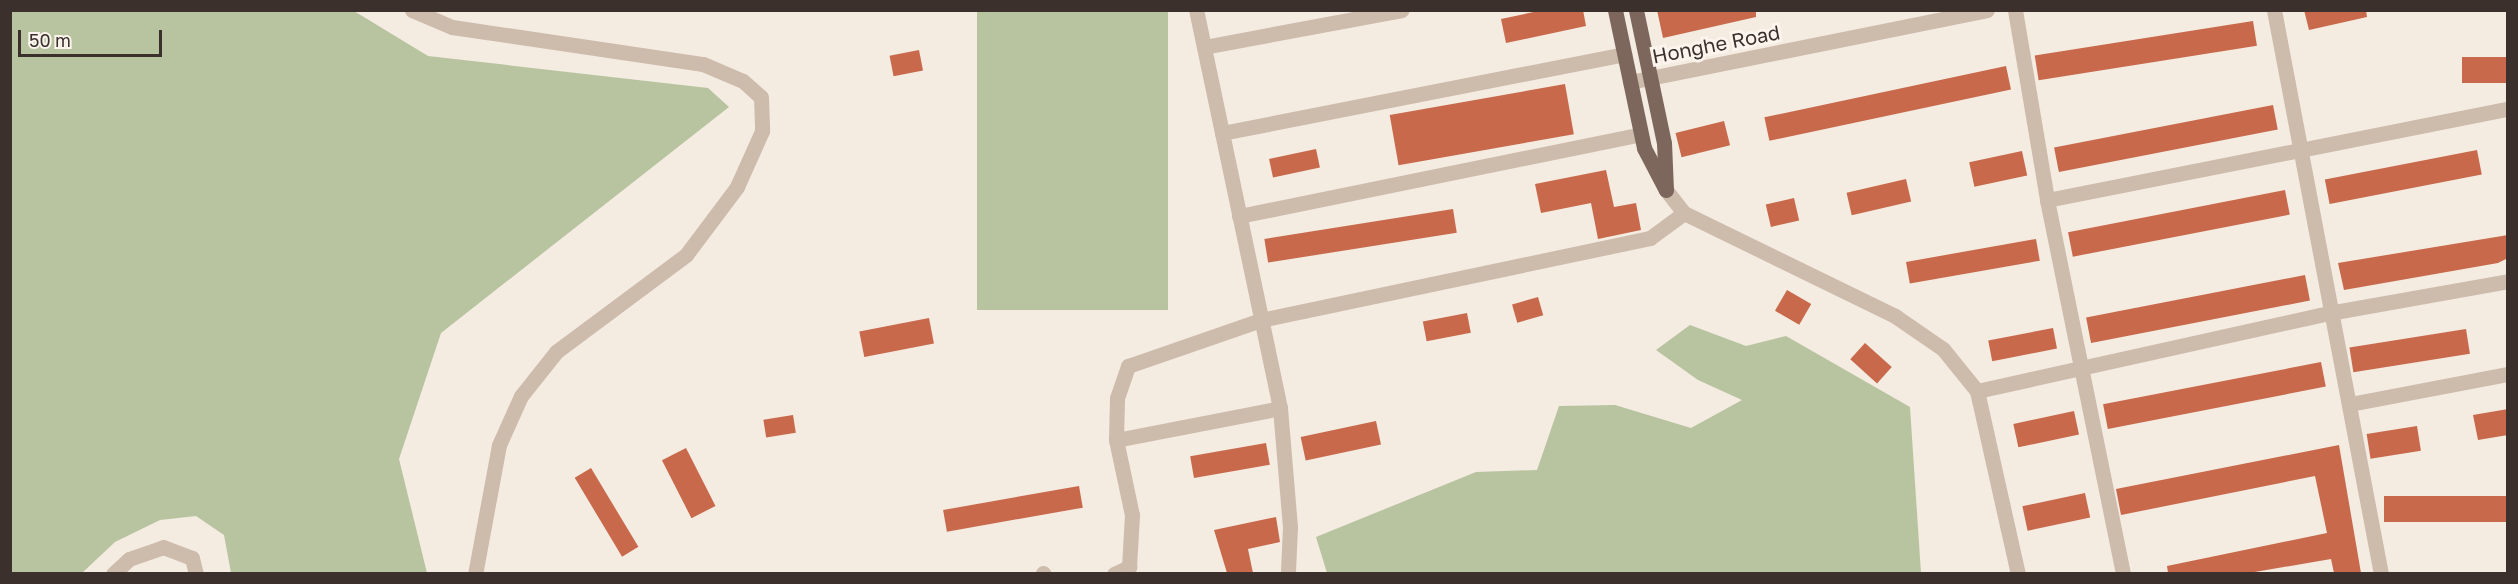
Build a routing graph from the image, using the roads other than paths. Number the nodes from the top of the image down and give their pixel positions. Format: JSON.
{"nodes":[{"id":1,"x":412,"y":10,"type":"edge"},
{"id":2,"x":1196,"y":10,"type":"edge"},
{"id":3,"x":1402,"y":10,"type":"edge"},
{"id":4,"x":1615,"y":10,"type":"edge"},
{"id":5,"x":1636,"y":10,"type":"edge"},
{"id":6,"x":1987,"y":10,"type":"edge"},
{"id":7,"x":2015,"y":10,"type":"edge"},
{"id":8,"x":2274,"y":10,"type":"edge"},
{"id":9,"x":1204,"y":47,"type":"junction"},
{"id":10,"x":1624,"y":54,"type":"junction"},
{"id":11,"x":1650,"y":79,"type":"junction"},
{"id":12,"x":1630,"y":82,"type":"junction"},
{"id":13,"x":2508,"y":110,"type":"edge"},
{"id":14,"x":1222,"y":133,"type":"junction"},
{"id":15,"x":1641,"y":134,"type":"junction"},
{"id":16,"x":2300,"y":152,"type":"junction"},
{"id":17,"x":1666,"y":190,"type":"junction"},
{"id":18,"x":2047,"y":201,"type":"junction"},
{"id":19,"x":1684,"y":213,"type":"junction"},
{"id":20,"x":1239,"y":216,"type":"junction"},
{"id":21,"x":2508,"y":281,"type":"edge"},
{"id":22,"x":2329,"y":313,"type":"junction"},
{"id":23,"x":1261,"y":320,"type":"junction"},
{"id":24,"x":2081,"y":368,"type":"junction"},
{"id":25,"x":2508,"y":374,"type":"edge"},
{"id":26,"x":1977,"y":391,"type":"junction"},
{"id":27,"x":2350,"y":404,"type":"junction"},
{"id":28,"x":1280,"y":408,"type":"junction"},
{"id":29,"x":1116,"y":440,"type":"junction"},
{"id":30,"x":1288,"y":571,"type":"dead end"},
{"id":31,"x":113,"y":573,"type":"edge"},
{"id":32,"x":196,"y":573,"type":"edge"},
{"id":33,"x":475,"y":573,"type":"edge"},
{"id":34,"x":1113,"y":573,"type":"edge"},
{"id":35,"x":2018,"y":573,"type":"edge"},
{"id":36,"x":2123,"y":573,"type":"edge"},
{"id":37,"x":2381,"y":573,"type":"edge"}],
"edges":[{"from":1,"to":33,"type":"street"},
{"from":2,"to":9,"type":"street"},
{"from":3,"to":9,"type":"street"},
{"from":4,"to":10,"type":"main road"},
{"from":5,"to":11,"type":"main road"},
{"from":6,"to":11,"type":"street","name":"Honghe Road"},
{"from":7,"to":18,"type":"street"},
{"from":8,"to":16,"type":"street"},
{"from":9,"to":14,"type":"street"},
{"from":10,"to":12,"type":"main road"},
{"from":10,"to":14,"type":"street"},
{"from":11,"to":12,"type":"street","name":"Honghe Road"},
{"from":11,"to":17,"type":"main road"},
{"from":12,"to":15,"type":"main road"},
{"from":13,"to":16,"type":"street"},
{"from":14,"to":20,"type":"street"},
{"from":15,"to":17,"type":"main road"},
{"from":15,"to":20,"type":"street"},
{"from":16,"to":18,"type":"street"},
{"from":16,"to":22,"type":"street"},
{"from":17,"to":19,"type":"street"},
{"from":18,"to":24,"type":"street"},
{"from":19,"to":23,"type":"street"},
{"from":19,"to":26,"type":"street"},
{"from":20,"to":23,"type":"street"},
{"from":21,"to":22,"type":"street"},
{"from":22,"to":24,"type":"street"},
{"from":22,"to":27,"type":"street"},
{"from":23,"to":28,"type":"street"},
{"from":23,"to":29,"type":"street"},
{"from":24,"to":26,"type":"street"},
{"from":24,"to":36,"type":"street"},
{"from":25,"to":27,"type":"street"},
{"from":26,"to":35,"type":"street"},
{"from":27,"to":37,"type":"street"},
{"from":28,"to":29,"type":"street"},
{"from":28,"to":30,"type":"street"},
{"from":29,"to":34,"type":"street"},
{"from":31,"to":32,"type":"street"}]}
